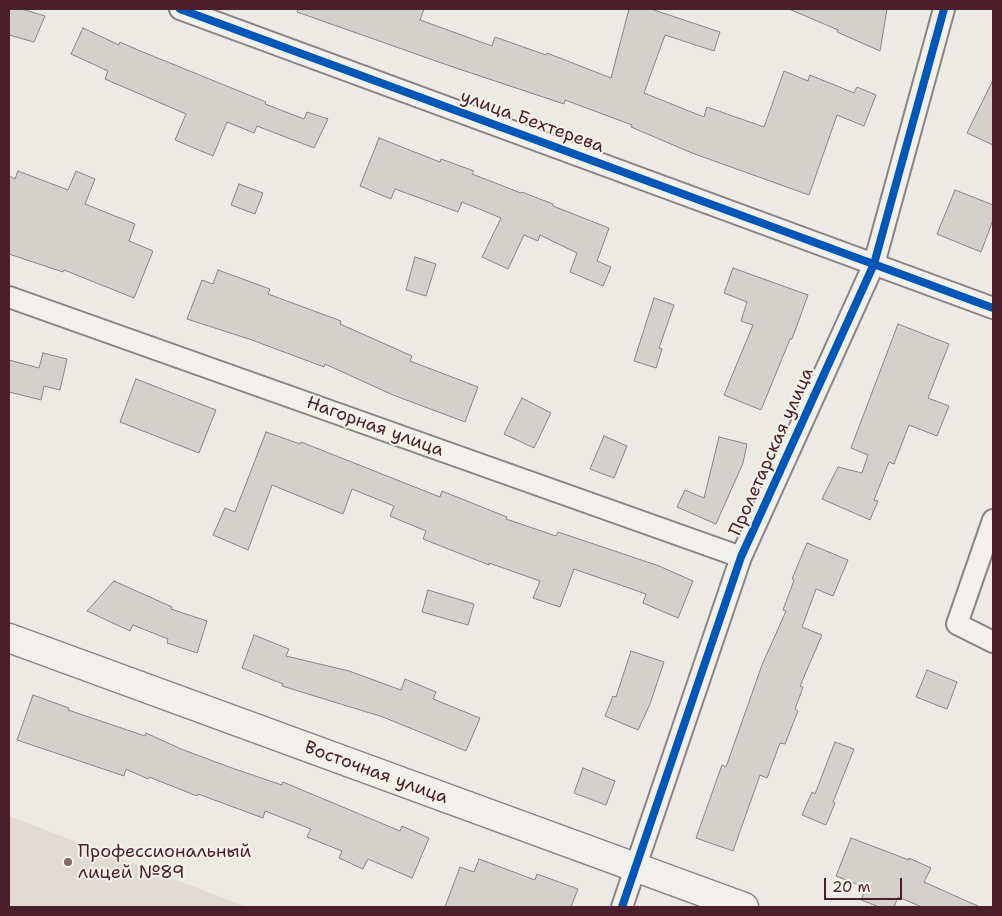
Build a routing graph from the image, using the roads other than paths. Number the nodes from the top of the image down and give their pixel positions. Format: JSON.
{"nodes":[{"id":1,"x":180,"y":9,"type":"edge"},
{"id":2,"x":944,"y":9,"type":"edge"},
{"id":3,"x":874,"y":264,"type":"junction"},
{"id":4,"x":9,"y":297,"type":"edge"},
{"id":5,"x":993,"y":308,"type":"edge"},
{"id":6,"x":993,"y":520,"type":"edge"},
{"id":7,"x":741,"y":557,"type":"junction"},
{"id":8,"x":9,"y":638,"type":"edge"},
{"id":9,"x":993,"y":642,"type":"edge"},
{"id":10,"x":636,"y":868,"type":"junction"},
{"id":11,"x":622,"y":907,"type":"edge"},
{"id":12,"x":744,"y":907,"type":"edge"}],
"edges":[{"from":1,"to":3,"type":"street","name":"улица Бехтерева"},
{"from":2,"to":3,"type":"street","name":"Пролетарская улица"},
{"from":3,"to":5,"type":"street","name":"улица Бехтерева"},
{"from":3,"to":7,"type":"street","name":"Пролетарская улица"},
{"from":4,"to":7,"type":"street","name":"Нагорная улица"},
{"from":6,"to":9,"type":"street"},
{"from":7,"to":10,"type":"street","name":"Пролетарская улица"},
{"from":8,"to":10,"type":"street","name":"Восточная улица"},
{"from":10,"to":11,"type":"street","name":"Пролетарская улица"},
{"from":10,"to":12,"type":"street","name":"Восточная улица"}]}
